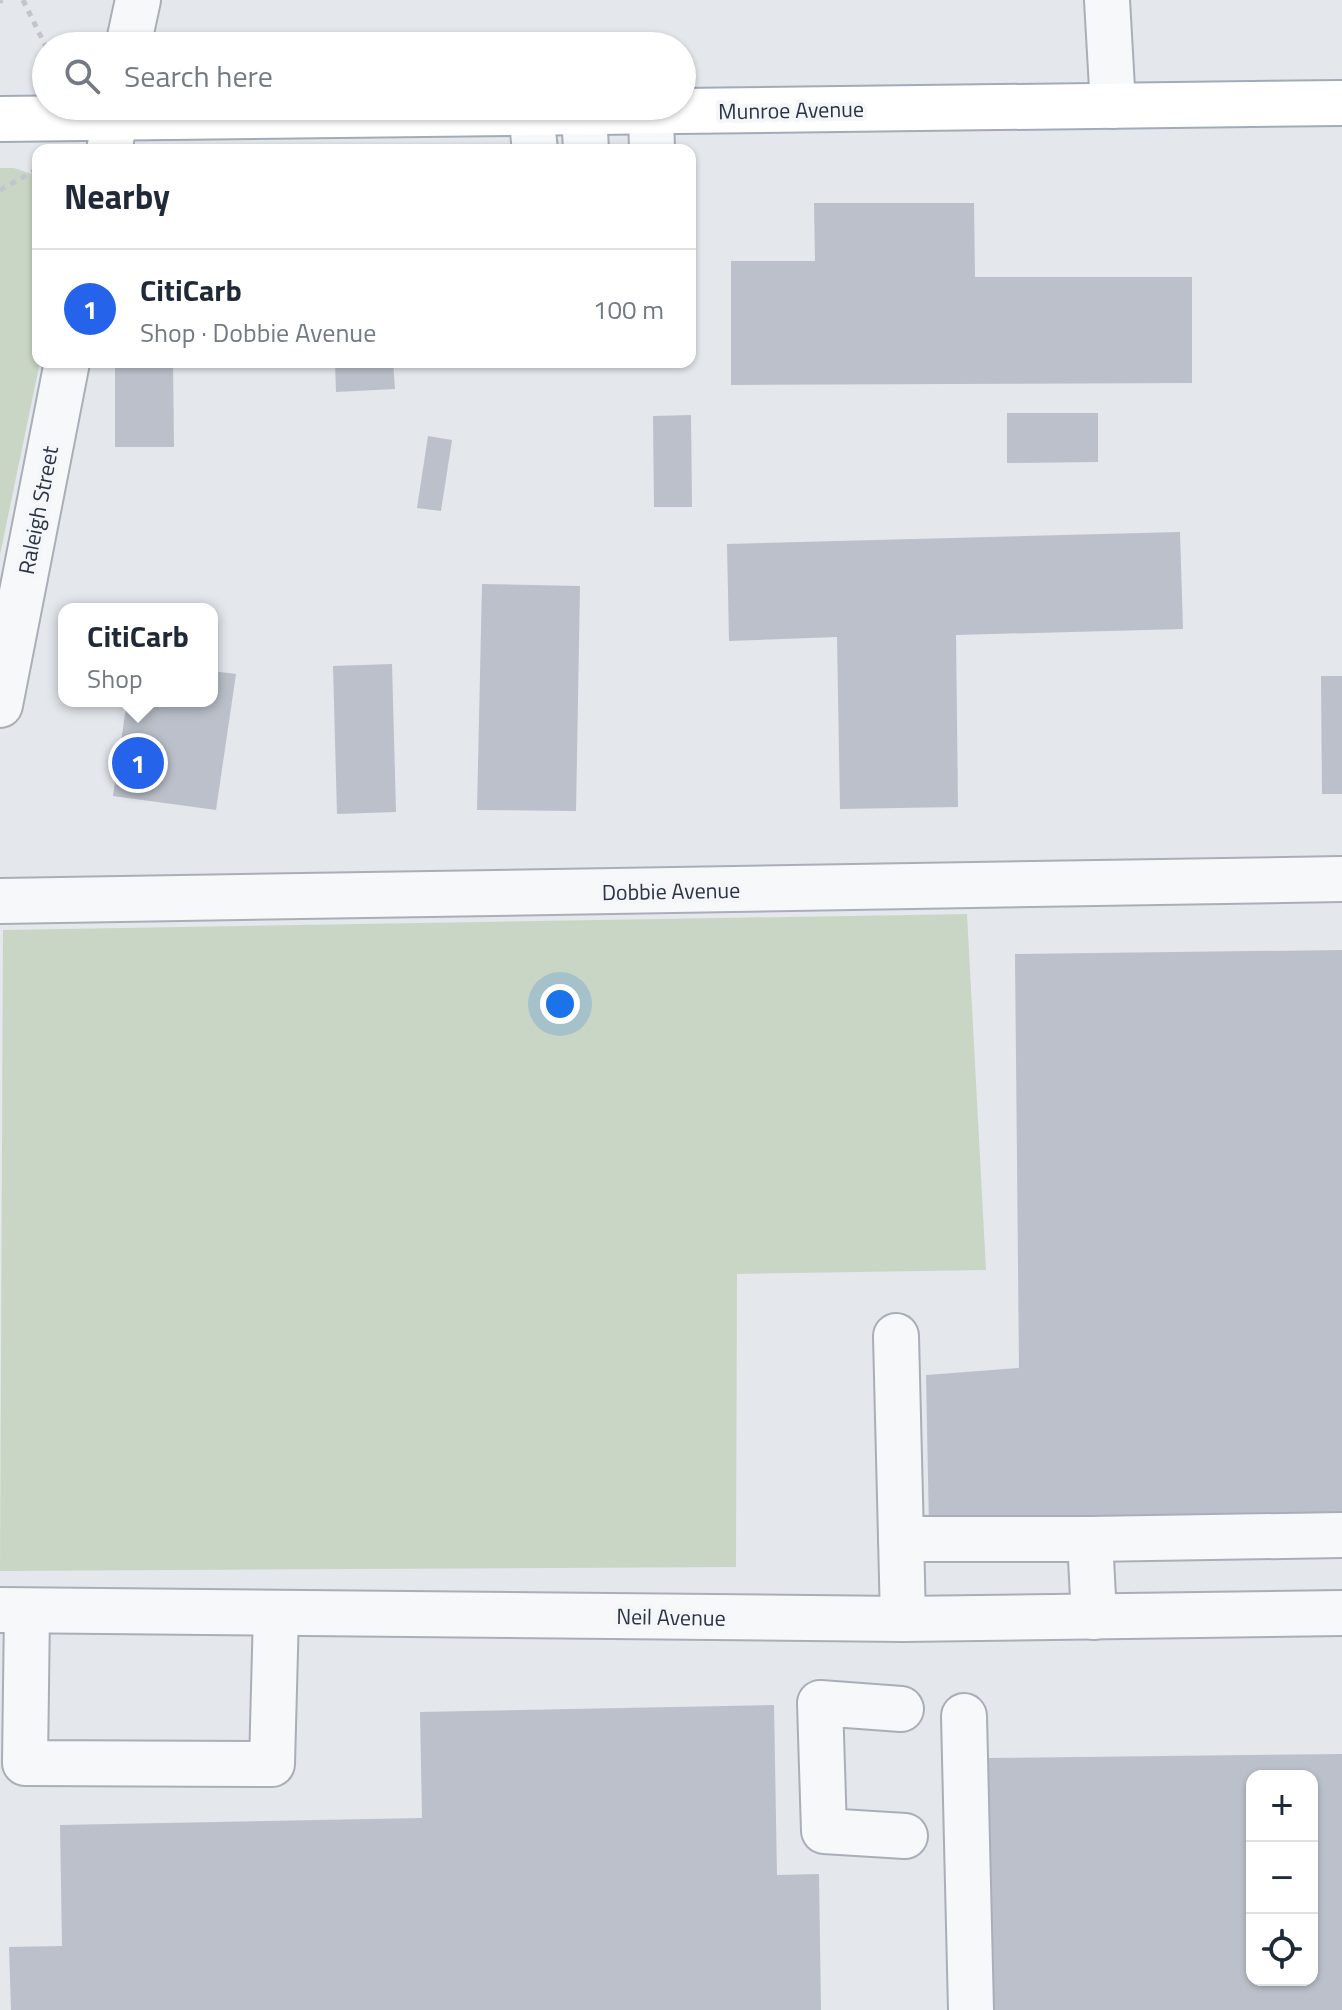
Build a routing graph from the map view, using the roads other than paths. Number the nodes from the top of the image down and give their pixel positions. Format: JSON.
{"nodes":[{"id":1,"x":138,"y":0,"type":"edge"},
{"id":2,"x":1107,"y":0,"type":"edge"},
{"id":3,"x":131,"y":32,"type":"edge"},
{"id":4,"x":1342,"y":103,"type":"edge"},
{"id":5,"x":1113,"y":106,"type":"junction"},
{"id":6,"x":0,"y":119,"type":"edge"},
{"id":7,"x":114,"y":125,"type":"edge"},
{"id":8,"x":652,"y":131,"type":"edge"},
{"id":9,"x":533,"y":132,"type":"edge"},
{"id":10,"x":585,"y":132,"type":"edge"},
{"id":11,"x":66,"y":368,"type":"edge"},
{"id":12,"x":0,"y":705,"type":"edge"},
{"id":13,"x":1342,"y":879,"type":"edge"},
{"id":14,"x":0,"y":901,"type":"edge"},
{"id":15,"x":896,"y":1336,"type":"dead end"},
{"id":16,"x":1342,"y":1535,"type":"edge"},
{"id":17,"x":901,"y":1539,"type":"junction"},
{"id":18,"x":1090,"y":1539,"type":"junction"},
{"id":19,"x":14,"y":1611,"type":"edge"},
{"id":20,"x":276,"y":1613,"type":"junction"},
{"id":21,"x":1342,"y":1613,"type":"edge"},
{"id":22,"x":1094,"y":1617,"type":"junction"},
{"id":23,"x":903,"y":1619,"type":"junction"},
{"id":24,"x":901,"y":1709,"type":"dead end"},
{"id":25,"x":964,"y":1716,"type":"dead end"},
{"id":26,"x":905,"y":1836,"type":"dead end"},
{"id":27,"x":971,"y":2010,"type":"edge"}],
"edges":[{"from":1,"to":3,"type":"street"},
{"from":2,"to":5,"type":"street"},
{"from":4,"to":5,"type":"main road","name":"Munroe Avenue"},
{"from":5,"to":8,"type":"main road","name":"Munroe Avenue"},
{"from":6,"to":7,"type":"main road","name":"Munroe Avenue"},
{"from":7,"to":9,"type":"main road","name":"Munroe Avenue"},
{"from":8,"to":10,"type":"main road","name":"Munroe Avenue"},
{"from":9,"to":10,"type":"main road","name":"Munroe Avenue"},
{"from":11,"to":12,"type":"street","name":"Raleigh Street"},
{"from":13,"to":14,"type":"street","name":"Dobbie Avenue"},
{"from":15,"to":17,"type":"street"},
{"from":16,"to":18,"type":"street"},
{"from":17,"to":18,"type":"street"},
{"from":17,"to":23,"type":"street"},
{"from":18,"to":22,"type":"street"},
{"from":19,"to":20,"type":"street","name":"Neil Avenue"},
{"from":19,"to":20,"type":"street"},
{"from":20,"to":23,"type":"street","name":"Neil Avenue"},
{"from":21,"to":22,"type":"street","name":"Neil Avenue"},
{"from":22,"to":23,"type":"street","name":"Neil Avenue"},
{"from":24,"to":26,"type":"street"},
{"from":25,"to":27,"type":"street"}]}
